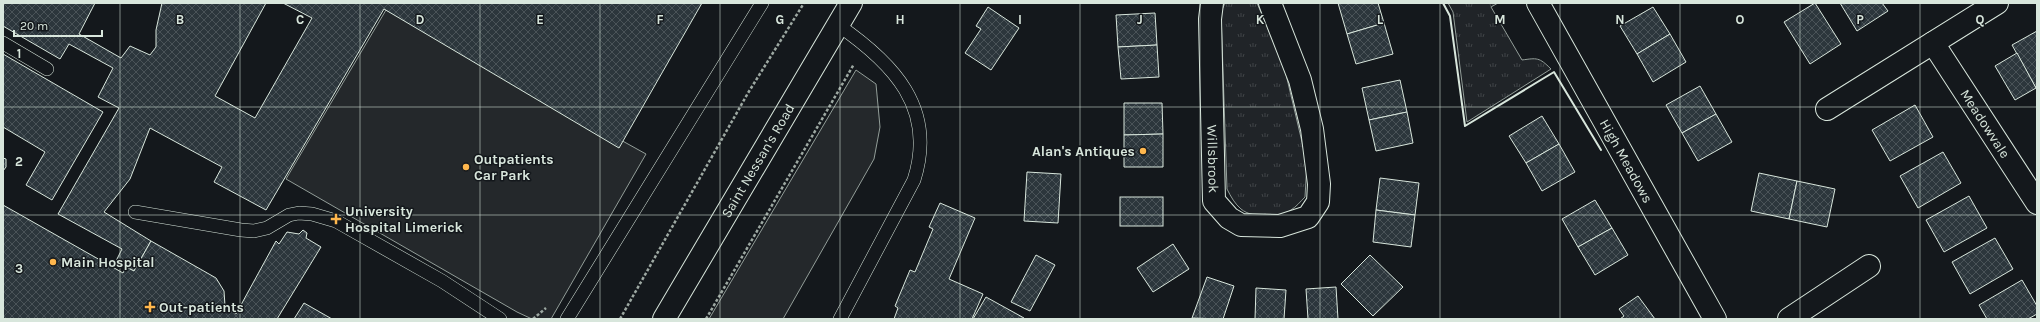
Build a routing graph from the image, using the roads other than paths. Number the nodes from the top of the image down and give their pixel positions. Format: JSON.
{"nodes":[{"id":1,"x":762,"y":3,"type":"edge"},
{"id":2,"x":851,"y":3,"type":"edge"},
{"id":3,"x":1212,"y":3,"type":"edge"},
{"id":4,"x":1270,"y":3,"type":"edge"},
{"id":5,"x":1538,"y":3,"type":"edge"},
{"id":6,"x":1997,"y":3,"type":"edge"},
{"id":7,"x":838,"y":25,"type":"junction"},
{"id":8,"x":3,"y":43,"type":"edge"},
{"id":9,"x":1933,"y":43,"type":"junction"},
{"id":10,"x":47,"y":69,"type":"dead end"},
{"id":11,"x":1827,"y":109,"type":"dead end"},
{"id":12,"x":2037,"y":203,"type":"edge"},
{"id":13,"x":135,"y":212,"type":"dead end"},
{"id":14,"x":1869,"y":266,"type":"dead end"},
{"id":15,"x":500,"y":319,"type":"edge"},
{"id":16,"x":567,"y":319,"type":"edge"},
{"id":17,"x":664,"y":319,"type":"edge"},
{"id":18,"x":840,"y":319,"type":"edge"},
{"id":19,"x":1715,"y":319,"type":"edge"},
{"id":20,"x":1789,"y":319,"type":"edge"}],
"edges":[{"from":1,"to":16,"type":"lane"},
{"from":2,"to":7,"type":"street","name":"Saint Nessan's Road"},
{"from":3,"to":4,"type":"street","name":"Willsbrook"},
{"from":5,"to":19,"type":"street","name":"High Meadows"},
{"from":6,"to":9,"type":"street"},
{"from":7,"to":17,"type":"street","name":"Saint Nessan's Road"},
{"from":7,"to":18,"type":"lane"},
{"from":8,"to":10,"type":"lane"},
{"from":9,"to":11,"type":"street"},
{"from":9,"to":12,"type":"street","name":"Meadowvale"},
{"from":13,"to":15,"type":"lane"},
{"from":14,"to":20,"type":"street"}]}
